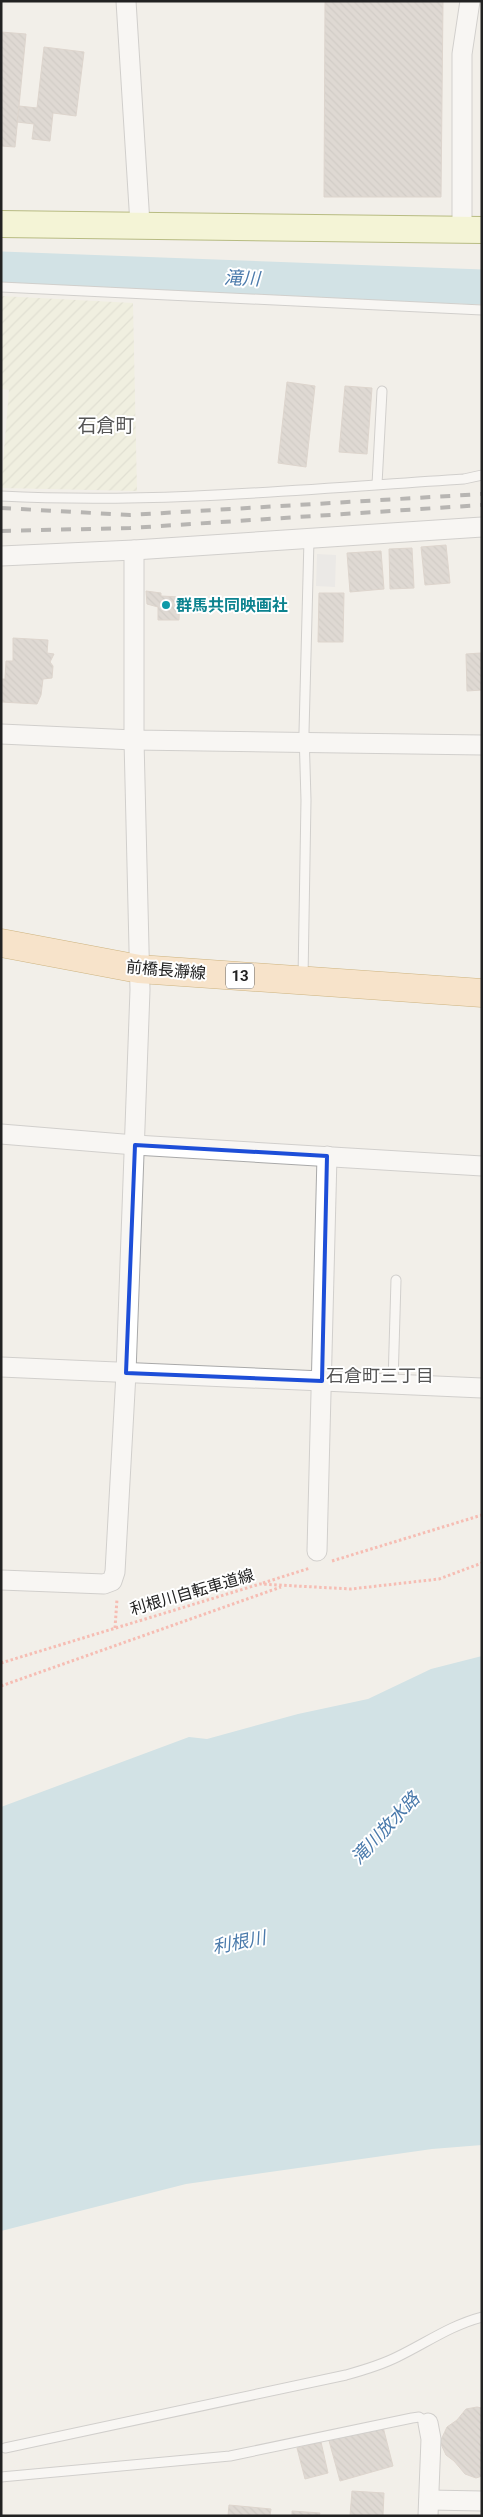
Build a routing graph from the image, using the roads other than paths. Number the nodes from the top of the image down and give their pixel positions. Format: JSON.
{"nodes":[{"id":1,"x":126,"y":1,"type":"edge"},
{"id":2,"x":470,"y":1,"type":"edge"},
{"id":3,"x":1,"y":224,"type":"edge"},
{"id":4,"x":140,"y":224,"type":"junction"},
{"id":5,"x":472,"y":230,"type":"edge"},
{"id":6,"x":1,"y":287,"type":"edge"},
{"id":7,"x":482,"y":310,"type":"edge"},
{"id":8,"x":382,"y":391,"type":"dead end"},
{"id":9,"x":482,"y":475,"type":"edge"},
{"id":10,"x":376,"y":484,"type":"junction"},
{"id":11,"x":1,"y":496,"type":"edge"},
{"id":12,"x":482,"y":527,"type":"edge"},
{"id":13,"x":309,"y":539,"type":"junction"},
{"id":14,"x":134,"y":550,"type":"junction"},
{"id":15,"x":1,"y":556,"type":"edge"},
{"id":16,"x":1,"y":734,"type":"edge"},
{"id":17,"x":134,"y":740,"type":"junction"},
{"id":18,"x":304,"y":742,"type":"junction"},
{"id":19,"x":482,"y":745,"type":"edge"},
{"id":20,"x":1,"y":943,"type":"edge"},
{"id":21,"x":139,"y":969,"type":"junction"},
{"id":22,"x":302,"y":980,"type":"junction"},
{"id":23,"x":482,"y":993,"type":"edge"},
{"id":24,"x":1,"y":1134,"type":"edge"},
{"id":25,"x":135,"y":1145,"type":"junction"},
{"id":26,"x":327,"y":1156,"type":"junction"},
{"id":27,"x":482,"y":1166,"type":"edge"},
{"id":28,"x":396,"y":1280,"type":"dead end"},
{"id":29,"x":1,"y":1367,"type":"edge"},
{"id":30,"x":126,"y":1373,"type":"junction"},
{"id":31,"x":322,"y":1381,"type":"junction"},
{"id":32,"x":393,"y":1383,"type":"junction"},
{"id":33,"x":482,"y":1388,"type":"edge"},
{"id":34,"x":321,"y":1559,"type":"road end"},
{"id":35,"x":1,"y":1580,"type":"edge"},
{"id":36,"x":482,"y":2317,"type":"edge"},
{"id":37,"x":428,"y":2422,"type":"joint"},
{"id":38,"x":5,"y":2448,"type":"dead end"},
{"id":39,"x":1,"y":2477,"type":"edge"},
{"id":40,"x":482,"y":2501,"type":"edge"},
{"id":41,"x":429,"y":2508,"type":"edge"}],
"edges":[{"from":1,"to":4,"type":"street"},
{"from":2,"to":5,"type":"street"},
{"from":3,"to":4,"type":"street"},
{"from":4,"to":5,"type":"street"},
{"from":6,"to":7,"type":"lane"},
{"from":8,"to":10,"type":"lane"},
{"from":9,"to":10,"type":"lane"},
{"from":10,"to":11,"type":"lane"},
{"from":12,"to":13,"type":"street"},
{"from":13,"to":14,"type":"street"},
{"from":13,"to":18,"type":"lane"},
{"from":14,"to":15,"type":"street"},
{"from":14,"to":17,"type":"street"},
{"from":16,"to":17,"type":"street"},
{"from":17,"to":18,"type":"street"},
{"from":17,"to":21,"type":"street"},
{"from":18,"to":19,"type":"street"},
{"from":18,"to":22,"type":"lane"},
{"from":20,"to":21,"type":"main road","name":"前橋長瀞線","number":"13"},
{"from":21,"to":22,"type":"main road","name":"前橋長瀞線","number":"13"},
{"from":21,"to":25,"type":"street"},
{"from":22,"to":23,"type":"main road","name":"前橋長瀞線","number":"13"},
{"from":24,"to":25,"type":"street"},
{"from":25,"to":26,"type":"street"},
{"from":25,"to":30,"type":"street"},
{"from":26,"to":27,"type":"street"},
{"from":26,"to":31,"type":"street"},
{"from":28,"to":32,"type":"lane"},
{"from":29,"to":30,"type":"street"},
{"from":30,"to":31,"type":"street"},
{"from":30,"to":35,"type":"street"},
{"from":31,"to":32,"type":"street"},
{"from":31,"to":34,"type":"street"},
{"from":32,"to":33,"type":"street"},
{"from":36,"to":38,"type":"lane"},
{"from":37,"to":39,"type":"lane"},
{"from":37,"to":41,"type":"street"},
{"from":40,"to":41,"type":"street"}]}
